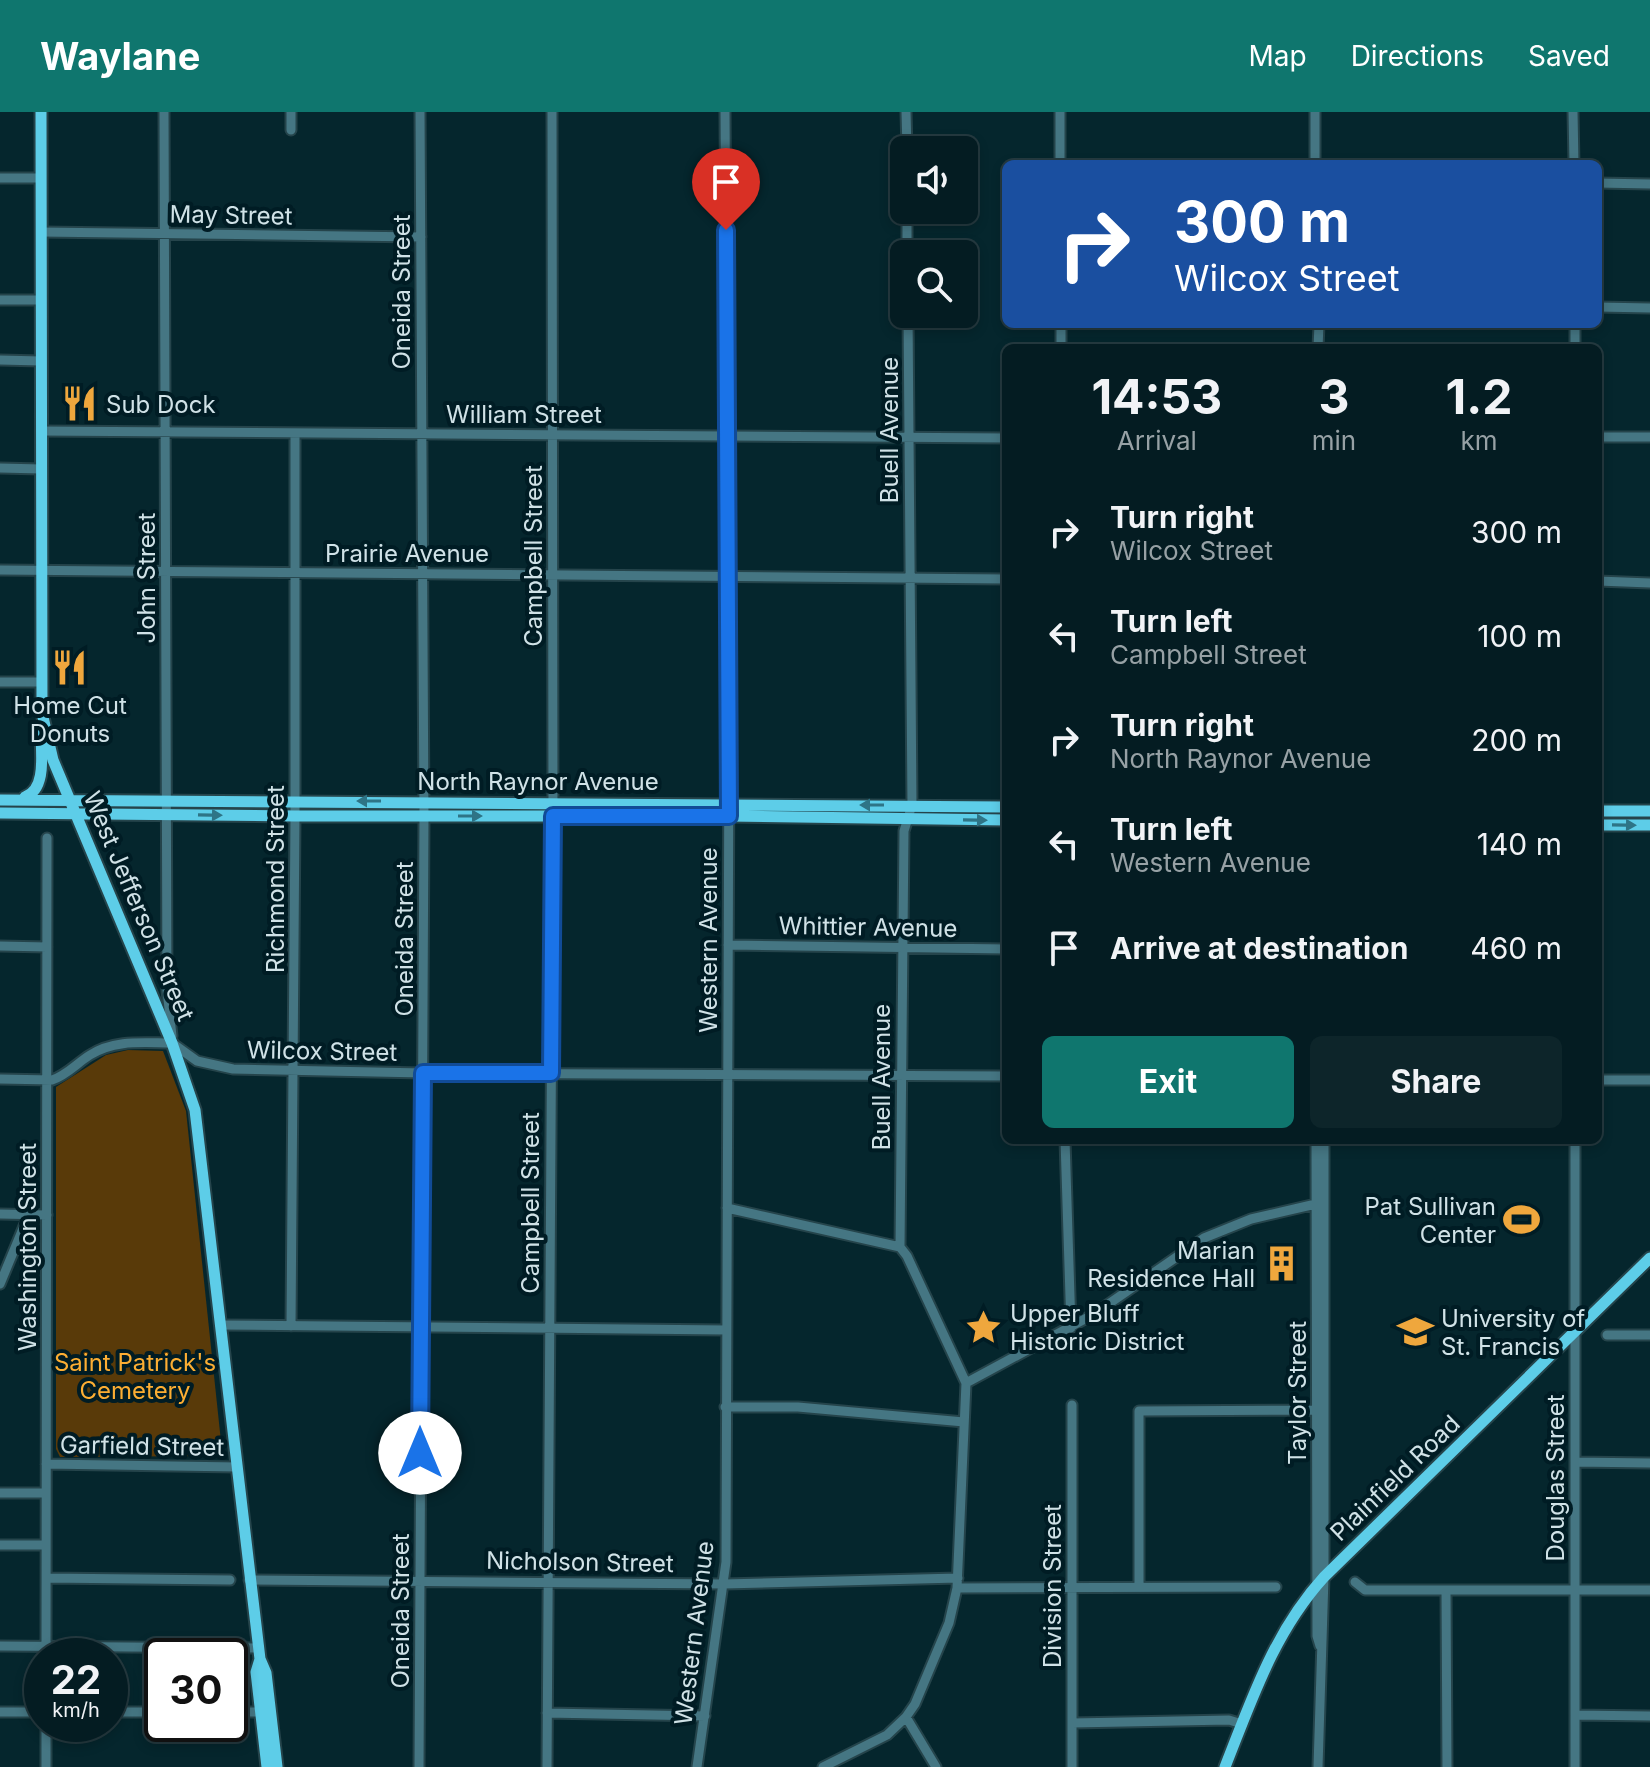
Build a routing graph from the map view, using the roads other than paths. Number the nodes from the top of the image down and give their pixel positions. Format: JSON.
{"nodes":[{"id":1,"x":41,"y":112,"type":"edge"},
{"id":2,"x":164,"y":112,"type":"edge"},
{"id":3,"x":291,"y":112,"type":"edge"},
{"id":4,"x":420,"y":112,"type":"edge"},
{"id":5,"x":552,"y":112,"type":"edge"},
{"id":6,"x":725,"y":112,"type":"edge"},
{"id":7,"x":906,"y":112,"type":"edge"},
{"id":8,"x":1060,"y":112,"type":"edge"},
{"id":9,"x":1315,"y":112,"type":"edge"},
{"id":10,"x":1573,"y":112,"type":"edge"},
{"id":11,"x":291,"y":130,"type":"dead end"},
{"id":12,"x":907,"y":136,"type":"edge"},
{"id":13,"x":1060,"y":160,"type":"edge"},
{"id":14,"x":1315,"y":160,"type":"edge"},
{"id":15,"x":1574,"y":160,"type":"edge"},
{"id":16,"x":0,"y":178,"type":"edge"},
{"id":17,"x":41,"y":178,"type":"junction"},
{"id":18,"x":1602,"y":183,"type":"edge"},
{"id":19,"x":1650,"y":184,"type":"edge"},
{"id":20,"x":41,"y":232,"type":"junction"},
{"id":21,"x":163,"y":234,"type":"junction"},
{"id":22,"x":421,"y":237,"type":"junction"},
{"id":23,"x":0,"y":300,"type":"edge"},
{"id":24,"x":41,"y":300,"type":"junction"},
{"id":25,"x":1602,"y":307,"type":"edge"},
{"id":26,"x":1650,"y":308,"type":"edge"},
{"id":27,"x":908,"y":328,"type":"edge"},
{"id":28,"x":0,"y":360,"type":"edge"},
{"id":29,"x":41,"y":361,"type":"junction"},
{"id":30,"x":41,"y":431,"type":"junction"},
{"id":31,"x":165,"y":432,"type":"junction"},
{"id":32,"x":295,"y":433,"type":"junction"},
{"id":33,"x":422,"y":434,"type":"junction"},
{"id":34,"x":553,"y":435,"type":"junction"},
{"id":35,"x":728,"y":436,"type":"junction"},
{"id":36,"x":908,"y":437,"type":"junction"},
{"id":37,"x":1602,"y":437,"type":"edge"},
{"id":38,"x":1650,"y":437,"type":"edge"},
{"id":39,"x":1002,"y":438,"type":"edge"},
{"id":40,"x":0,"y":468,"type":"edge"},
{"id":41,"x":41,"y":469,"type":"junction"},
{"id":42,"x":0,"y":570,"type":"edge"},
{"id":43,"x":41,"y":570,"type":"junction"},
{"id":44,"x":166,"y":571,"type":"junction"},
{"id":45,"x":294,"y":572,"type":"junction"},
{"id":46,"x":423,"y":574,"type":"junction"},
{"id":47,"x":553,"y":575,"type":"junction"},
{"id":48,"x":729,"y":576,"type":"junction"},
{"id":49,"x":910,"y":578,"type":"junction"},
{"id":50,"x":1002,"y":579,"type":"edge"},
{"id":51,"x":1602,"y":581,"type":"edge"},
{"id":52,"x":1650,"y":583,"type":"edge"},
{"id":53,"x":0,"y":682,"type":"edge"},
{"id":54,"x":42,"y":682,"type":"junction"},
{"id":55,"x":42,"y":713,"type":"junction"},
{"id":56,"x":19,"y":799,"type":"junction"},
{"id":57,"x":69,"y":799,"type":"junction"},
{"id":58,"x":166,"y":799,"type":"junction"},
{"id":59,"x":0,"y":800,"type":"edge"},
{"id":60,"x":295,"y":801,"type":"junction"},
{"id":61,"x":424,"y":802,"type":"junction"},
{"id":62,"x":553,"y":803,"type":"junction"},
{"id":63,"x":912,"y":805,"type":"junction"},
{"id":64,"x":1002,"y":807,"type":"edge"},
{"id":65,"x":729,"y":810,"type":"junction"},
{"id":66,"x":1602,"y":811,"type":"edge"},
{"id":67,"x":1650,"y":811,"type":"edge"},
{"id":68,"x":0,"y":813,"type":"edge"},
{"id":69,"x":76,"y":814,"type":"junction"},
{"id":70,"x":166,"y":815,"type":"junction"},
{"id":71,"x":295,"y":816,"type":"junction"},
{"id":72,"x":553,"y":816,"type":"junction"},
{"id":73,"x":424,"y":817,"type":"junction"},
{"id":74,"x":908,"y":818,"type":"junction"},
{"id":75,"x":1002,"y":820,"type":"edge"},
{"id":76,"x":1602,"y":825,"type":"edge"},
{"id":77,"x":1650,"y":825,"type":"edge"},
{"id":78,"x":47,"y":838,"type":"dead end"},
{"id":79,"x":728,"y":945,"type":"junction"},
{"id":80,"x":0,"y":946,"type":"edge"},
{"id":81,"x":47,"y":947,"type":"junction"},
{"id":82,"x":902,"y":947,"type":"junction"},
{"id":83,"x":1002,"y":949,"type":"edge"},
{"id":84,"x":172,"y":1043,"type":"junction"},
{"id":85,"x":293,"y":1070,"type":"junction"},
{"id":86,"x":423,"y":1073,"type":"junction"},
{"id":87,"x":551,"y":1073,"type":"junction"},
{"id":88,"x":728,"y":1073,"type":"junction"},
{"id":89,"x":901,"y":1076,"type":"junction"},
{"id":90,"x":1002,"y":1076,"type":"edge"},
{"id":91,"x":0,"y":1079,"type":"edge"},
{"id":92,"x":47,"y":1079,"type":"junction"},
{"id":93,"x":1602,"y":1080,"type":"edge"},
{"id":94,"x":1650,"y":1080,"type":"edge"},
{"id":95,"x":1065,"y":1144,"type":"edge"},
{"id":96,"x":1316,"y":1144,"type":"edge"},
{"id":97,"x":1324,"y":1144,"type":"edge"},
{"id":98,"x":1575,"y":1144,"type":"edge"},
{"id":99,"x":1320,"y":1203,"type":"junction"},
{"id":100,"x":727,"y":1208,"type":"junction"},
{"id":101,"x":0,"y":1214,"type":"edge"},
{"id":102,"x":29,"y":1214,"type":"junction"},
{"id":103,"x":47,"y":1215,"type":"junction"},
{"id":104,"x":900,"y":1247,"type":"junction"},
{"id":105,"x":1650,"y":1258,"type":"edge"},
{"id":106,"x":0,"y":1284,"type":"edge"},
{"id":107,"x":220,"y":1325,"type":"junction"},
{"id":108,"x":291,"y":1326,"type":"junction"},
{"id":109,"x":420,"y":1327,"type":"junction"},
{"id":110,"x":549,"y":1328,"type":"junction"},
{"id":111,"x":1071,"y":1328,"type":"junction"},
{"id":112,"x":726,"y":1330,"type":"junction"},
{"id":113,"x":1575,"y":1333,"type":"junction"},
{"id":114,"x":1607,"y":1335,"type":"dead end"},
{"id":115,"x":1650,"y":1335,"type":"edge"},
{"id":116,"x":966,"y":1383,"type":"junction"},
{"id":117,"x":1072,"y":1405,"type":"dead end"},
{"id":118,"x":725,"y":1407,"type":"junction"},
{"id":119,"x":1320,"y":1410,"type":"junction"},
{"id":120,"x":964,"y":1422,"type":"junction"},
{"id":121,"x":1575,"y":1462,"type":"junction"},
{"id":122,"x":1650,"y":1463,"type":"edge"},
{"id":123,"x":46,"y":1464,"type":"junction"},
{"id":124,"x":237,"y":1467,"type":"junction"},
{"id":125,"x":0,"y":1493,"type":"edge"},
{"id":126,"x":46,"y":1493,"type":"junction"},
{"id":127,"x":0,"y":1545,"type":"edge"},
{"id":128,"x":46,"y":1545,"type":"junction"},
{"id":129,"x":46,"y":1578,"type":"junction"},
{"id":130,"x":420,"y":1579,"type":"junction"},
{"id":131,"x":230,"y":1580,"type":"dead end"},
{"id":132,"x":249,"y":1580,"type":"junction"},
{"id":133,"x":548,"y":1580,"type":"junction"},
{"id":134,"x":1320,"y":1581,"type":"junction"},
{"id":135,"x":1355,"y":1582,"type":"dead end"},
{"id":136,"x":957,"y":1583,"type":"junction"},
{"id":137,"x":724,"y":1584,"type":"junction"},
{"id":138,"x":1072,"y":1587,"type":"junction"},
{"id":139,"x":1139,"y":1587,"type":"junction"},
{"id":140,"x":1276,"y":1587,"type":"dead end"},
{"id":141,"x":1575,"y":1590,"type":"junction"},
{"id":142,"x":1650,"y":1590,"type":"edge"},
{"id":143,"x":1446,"y":1591,"type":"junction"},
{"id":144,"x":46,"y":1638,"type":"edge"},
{"id":145,"x":0,"y":1646,"type":"edge"},
{"id":146,"x":24,"y":1649,"type":"edge"},
{"id":147,"x":128,"y":1652,"type":"edge"},
{"id":148,"x":259,"y":1654,"type":"junction"},
{"id":149,"x":0,"y":1712,"type":"edge"},
{"id":150,"x":24,"y":1712,"type":"edge"},
{"id":151,"x":248,"y":1712,"type":"edge"},
{"id":152,"x":265,"y":1712,"type":"junction"},
{"id":153,"x":547,"y":1713,"type":"junction"},
{"id":154,"x":1575,"y":1715,"type":"junction"},
{"id":155,"x":705,"y":1716,"type":"junction"},
{"id":156,"x":1650,"y":1716,"type":"edge"},
{"id":157,"x":906,"y":1717,"type":"junction"},
{"id":158,"x":1072,"y":1723,"type":"junction"},
{"id":159,"x":1242,"y":1724,"type":"junction"},
{"id":160,"x":46,"y":1742,"type":"edge"},
{"id":161,"x":46,"y":1767,"type":"edge"},
{"id":162,"x":267,"y":1767,"type":"edge"},
{"id":163,"x":277,"y":1767,"type":"edge"},
{"id":164,"x":419,"y":1767,"type":"edge"},
{"id":165,"x":547,"y":1767,"type":"edge"},
{"id":166,"x":697,"y":1767,"type":"edge"},
{"id":167,"x":823,"y":1767,"type":"edge"},
{"id":168,"x":936,"y":1767,"type":"edge"},
{"id":169,"x":1072,"y":1767,"type":"edge"},
{"id":170,"x":1225,"y":1767,"type":"edge"},
{"id":171,"x":1318,"y":1767,"type":"edge"},
{"id":172,"x":1447,"y":1767,"type":"edge"},
{"id":173,"x":1575,"y":1767,"type":"edge"}],
"edges":[{"from":1,"to":17,"type":"main road","name":"West Jefferson Street"},
{"from":2,"to":21,"type":"street","name":"John Street"},
{"from":3,"to":11,"type":"street"},
{"from":4,"to":22,"type":"street","name":"Oneida Street"},
{"from":5,"to":34,"type":"street","name":"Campbell Street"},
{"from":6,"to":35,"type":"street","name":"Western Avenue"},
{"from":7,"to":12,"type":"street"},
{"from":8,"to":13,"type":"street"},
{"from":9,"to":14,"type":"street"},
{"from":10,"to":15,"type":"street"},
{"from":16,"to":17,"type":"street"},
{"from":17,"to":20,"type":"main road","name":"West Jefferson Street"},
{"from":18,"to":19,"type":"street"},
{"from":20,"to":21,"type":"street","name":"May Street"},
{"from":20,"to":24,"type":"main road","name":"West Jefferson Street"},
{"from":21,"to":22,"type":"street","name":"May Street"},
{"from":21,"to":31,"type":"street","name":"John Street"},
{"from":22,"to":33,"type":"street","name":"Oneida Street"},
{"from":23,"to":24,"type":"street"},
{"from":24,"to":29,"type":"main road","name":"West Jefferson Street"},
{"from":25,"to":26,"type":"street"},
{"from":27,"to":36,"type":"street","name":"Buell Avenue"},
{"from":28,"to":29,"type":"street"},
{"from":29,"to":30,"type":"main road","name":"West Jefferson Street"},
{"from":30,"to":31,"type":"street","name":"William Street"},
{"from":30,"to":41,"type":"main road","name":"West Jefferson Street"},
{"from":31,"to":32,"type":"street","name":"William Street"},
{"from":31,"to":44,"type":"street","name":"John Street"},
{"from":32,"to":33,"type":"street","name":"William Street"},
{"from":32,"to":45,"type":"street","name":"Richmond Street"},
{"from":33,"to":34,"type":"street","name":"William Street"},
{"from":33,"to":46,"type":"street","name":"Oneida Street"},
{"from":34,"to":35,"type":"street","name":"William Street"},
{"from":34,"to":47,"type":"street","name":"Campbell Street"},
{"from":35,"to":36,"type":"street","name":"William Street"},
{"from":35,"to":48,"type":"street","name":"Western Avenue"},
{"from":36,"to":39,"type":"street","name":"William Street"},
{"from":36,"to":49,"type":"street","name":"Buell Avenue"},
{"from":37,"to":38,"type":"street"},
{"from":40,"to":41,"type":"street"},
{"from":41,"to":43,"type":"main road","name":"West Jefferson Street"},
{"from":42,"to":43,"type":"street","name":"Prairie Avenue"},
{"from":43,"to":44,"type":"street","name":"Prairie Avenue"},
{"from":43,"to":54,"type":"main road","name":"West Jefferson Street"},
{"from":44,"to":45,"type":"street","name":"Prairie Avenue"},
{"from":44,"to":58,"type":"street","name":"John Street"},
{"from":45,"to":46,"type":"street","name":"Prairie Avenue"},
{"from":45,"to":60,"type":"street","name":"Richmond Street"},
{"from":46,"to":47,"type":"street","name":"Prairie Avenue"},
{"from":46,"to":61,"type":"street","name":"Oneida Street"},
{"from":47,"to":48,"type":"street","name":"Prairie Avenue"},
{"from":47,"to":62,"type":"street","name":"Campbell Street"},
{"from":48,"to":49,"type":"street","name":"Prairie Avenue"},
{"from":48,"to":65,"type":"street","name":"Western Avenue"},
{"from":49,"to":50,"type":"street","name":"Prairie Avenue"},
{"from":49,"to":63,"type":"street","name":"Buell Avenue"},
{"from":51,"to":52,"type":"street"},
{"from":53,"to":54,"type":"street"},
{"from":54,"to":55,"type":"main road","name":"West Jefferson Street"},
{"from":55,"to":56,"type":"main road"},
{"from":55,"to":57,"type":"main road","name":"West Jefferson Street"},
{"from":56,"to":57,"type":"main road","name":"North Raynor Avenue"},
{"from":56,"to":59,"type":"main road","name":"North Raynor Avenue"},
{"from":57,"to":58,"type":"main road","name":"North Raynor Avenue"},
{"from":57,"to":69,"type":"main road","name":"West Jefferson Street"},
{"from":58,"to":60,"type":"main road","name":"North Raynor Avenue"},
{"from":58,"to":70,"type":"street","name":"John Street"},
{"from":61,"to":60,"type":"main road","name":"North Raynor Avenue","one_way":true},
{"from":60,"to":71,"type":"street","name":"Richmond Street"},
{"from":61,"to":62,"type":"main road","name":"North Raynor Avenue"},
{"from":61,"to":73,"type":"street","name":"Oneida Street"},
{"from":62,"to":65,"type":"main road","name":"North Raynor Avenue"},
{"from":62,"to":72,"type":"street","name":"Campbell Street"},
{"from":63,"to":64,"type":"main road","name":"North Raynor Avenue"},
{"from":63,"to":65,"type":"main road","name":"North Raynor Avenue","one_way":true},
{"from":63,"to":74,"type":"street","name":"Buell Avenue"},
{"from":65,"to":72,"type":"main road","name":"North Raynor Avenue"},
{"from":65,"to":74,"type":"main road","name":"North Raynor Avenue"},
{"from":65,"to":79,"type":"street","name":"Western Avenue"},
{"from":66,"to":67,"type":"main road"},
{"from":68,"to":69,"type":"main road","name":"North Raynor Avenue"},
{"from":69,"to":70,"type":"main road","name":"North Raynor Avenue"},
{"from":69,"to":84,"type":"main road","name":"West Jefferson Street"},
{"from":70,"to":71,"type":"main road","name":"North Raynor Avenue","one_way":true},
{"from":70,"to":84,"type":"street","name":"John Street"},
{"from":71,"to":73,"type":"main road","name":"North Raynor Avenue"},
{"from":71,"to":85,"type":"street","name":"Richmond Street"},
{"from":73,"to":72,"type":"main road","name":"North Raynor Avenue","one_way":true},
{"from":72,"to":87,"type":"street","name":"Campbell Street"},
{"from":73,"to":86,"type":"street","name":"Oneida Street"},
{"from":74,"to":75,"type":"main road","name":"North Raynor Avenue","one_way":true},
{"from":74,"to":82,"type":"street","name":"Buell Avenue"},
{"from":76,"to":77,"type":"main road","one_way":true},
{"from":78,"to":81,"type":"street","name":"Washington Street"},
{"from":79,"to":82,"type":"street","name":"Whittier Avenue"},
{"from":79,"to":88,"type":"street","name":"Western Avenue"},
{"from":80,"to":81,"type":"street"},
{"from":81,"to":92,"type":"street","name":"Washington Street"},
{"from":82,"to":83,"type":"street","name":"Whittier Avenue"},
{"from":82,"to":89,"type":"street","name":"Buell Avenue"},
{"from":84,"to":85,"type":"street","name":"Wilcox Street"},
{"from":84,"to":92,"type":"street"},
{"from":84,"to":107,"type":"main road","name":"West Jefferson Street"},
{"from":85,"to":86,"type":"street","name":"Wilcox Street"},
{"from":85,"to":108,"type":"street","name":"Richmond Street"},
{"from":86,"to":87,"type":"street","name":"Wilcox Street"},
{"from":86,"to":109,"type":"street","name":"Oneida Street"},
{"from":87,"to":88,"type":"street","name":"Wilcox Street"},
{"from":87,"to":110,"type":"street","name":"Campbell Street"},
{"from":88,"to":89,"type":"street","name":"Wilcox Street"},
{"from":88,"to":100,"type":"street","name":"Western Avenue"},
{"from":89,"to":90,"type":"street","name":"Wilcox Street"},
{"from":89,"to":104,"type":"street","name":"Buell Avenue"},
{"from":91,"to":92,"type":"street"},
{"from":92,"to":103,"type":"street","name":"Washington Street"},
{"from":93,"to":94,"type":"street"},
{"from":95,"to":111,"type":"street"},
{"from":96,"to":99,"type":"street","name":"Taylor Street"},
{"from":97,"to":99,"type":"street","name":"Taylor Street"},
{"from":98,"to":113,"type":"street","name":"Douglas Street"},
{"from":99,"to":111,"type":"street"},
{"from":99,"to":119,"type":"street","name":"Taylor Street"},
{"from":100,"to":104,"type":"street"},
{"from":100,"to":112,"type":"street","name":"Western Avenue"},
{"from":101,"to":102,"type":"street"},
{"from":102,"to":103,"type":"street"},
{"from":102,"to":106,"type":"street"},
{"from":103,"to":123,"type":"street","name":"Washington Street"},
{"from":104,"to":116,"type":"street","name":"Buell Avenue"},
{"from":105,"to":113,"type":"main road","name":"Plainfield Road"},
{"from":107,"to":108,"type":"street"},
{"from":107,"to":124,"type":"main road","name":"West Jefferson Street"},
{"from":108,"to":109,"type":"street"},
{"from":109,"to":110,"type":"street"},
{"from":109,"to":130,"type":"street","name":"Oneida Street"},
{"from":110,"to":112,"type":"street"},
{"from":110,"to":133,"type":"street","name":"Campbell Street"},
{"from":111,"to":116,"type":"street"},
{"from":112,"to":118,"type":"street","name":"Western Avenue"},
{"from":113,"to":121,"type":"street","name":"Douglas Street"},
{"from":113,"to":134,"type":"main road","name":"Plainfield Road"},
{"from":114,"to":115,"type":"street"},
{"from":116,"to":120,"type":"street","name":"Buell Avenue"},
{"from":117,"to":138,"type":"street","name":"Division Street"},
{"from":118,"to":120,"type":"street"},
{"from":118,"to":137,"type":"street","name":"Western Avenue"},
{"from":119,"to":134,"type":"street","name":"Taylor Street"},
{"from":119,"to":139,"type":"street"},
{"from":120,"to":136,"type":"street","name":"Buell Avenue"},
{"from":121,"to":122,"type":"street"},
{"from":121,"to":141,"type":"street","name":"Douglas Street"},
{"from":123,"to":124,"type":"street","name":"Garfield Street"},
{"from":123,"to":126,"type":"street","name":"Washington Street"},
{"from":124,"to":132,"type":"main road","name":"West Jefferson Street"},
{"from":125,"to":126,"type":"street"},
{"from":126,"to":128,"type":"street","name":"Washington Street"},
{"from":127,"to":128,"type":"street"},
{"from":128,"to":129,"type":"street","name":"Washington Street"},
{"from":129,"to":131,"type":"street"},
{"from":129,"to":144,"type":"street","name":"Washington Street"},
{"from":130,"to":132,"type":"street","name":"Nicholson Street"},
{"from":130,"to":133,"type":"street","name":"Nicholson Street"},
{"from":130,"to":164,"type":"street","name":"Oneida Street"},
{"from":132,"to":148,"type":"main road","name":"West Jefferson Street"},
{"from":133,"to":137,"type":"street","name":"Nicholson Street"},
{"from":133,"to":153,"type":"street","name":"Campbell Street"},
{"from":134,"to":159,"type":"main road","name":"Plainfield Road"},
{"from":134,"to":171,"type":"street","name":"Taylor Street"},
{"from":135,"to":143,"type":"street"},
{"from":136,"to":137,"type":"street","name":"Nicholson Street"},
{"from":136,"to":138,"type":"street","name":"Nicholson Street"},
{"from":136,"to":157,"type":"street","name":"Buell Avenue"},
{"from":137,"to":155,"type":"street","name":"Western Avenue"},
{"from":138,"to":139,"type":"street","name":"Nicholson Street"},
{"from":138,"to":158,"type":"street","name":"Division Street"},
{"from":139,"to":140,"type":"street","name":"Nicholson Street"},
{"from":141,"to":142,"type":"street"},
{"from":141,"to":143,"type":"street"},
{"from":141,"to":154,"type":"street","name":"Douglas Street"},
{"from":143,"to":172,"type":"street"},
{"from":145,"to":146,"type":"street"},
{"from":147,"to":148,"type":"street"},
{"from":148,"to":152,"type":"main road","name":"West Jefferson Street"},
{"from":149,"to":150,"type":"street"},
{"from":151,"to":152,"type":"street"},
{"from":152,"to":162,"type":"main road"},
{"from":152,"to":163,"type":"main road"},
{"from":153,"to":155,"type":"street"},
{"from":153,"to":165,"type":"street","name":"Campbell Street"},
{"from":154,"to":156,"type":"street"},
{"from":154,"to":173,"type":"street","name":"Douglas Street"},
{"from":155,"to":166,"type":"street","name":"Western Avenue"},
{"from":157,"to":167,"type":"street","name":"Buell Avenue"},
{"from":157,"to":168,"type":"street"},
{"from":158,"to":159,"type":"street"},
{"from":158,"to":169,"type":"street","name":"Division Street"},
{"from":159,"to":170,"type":"main road","name":"Plainfield Road"},
{"from":160,"to":161,"type":"street"}]}
